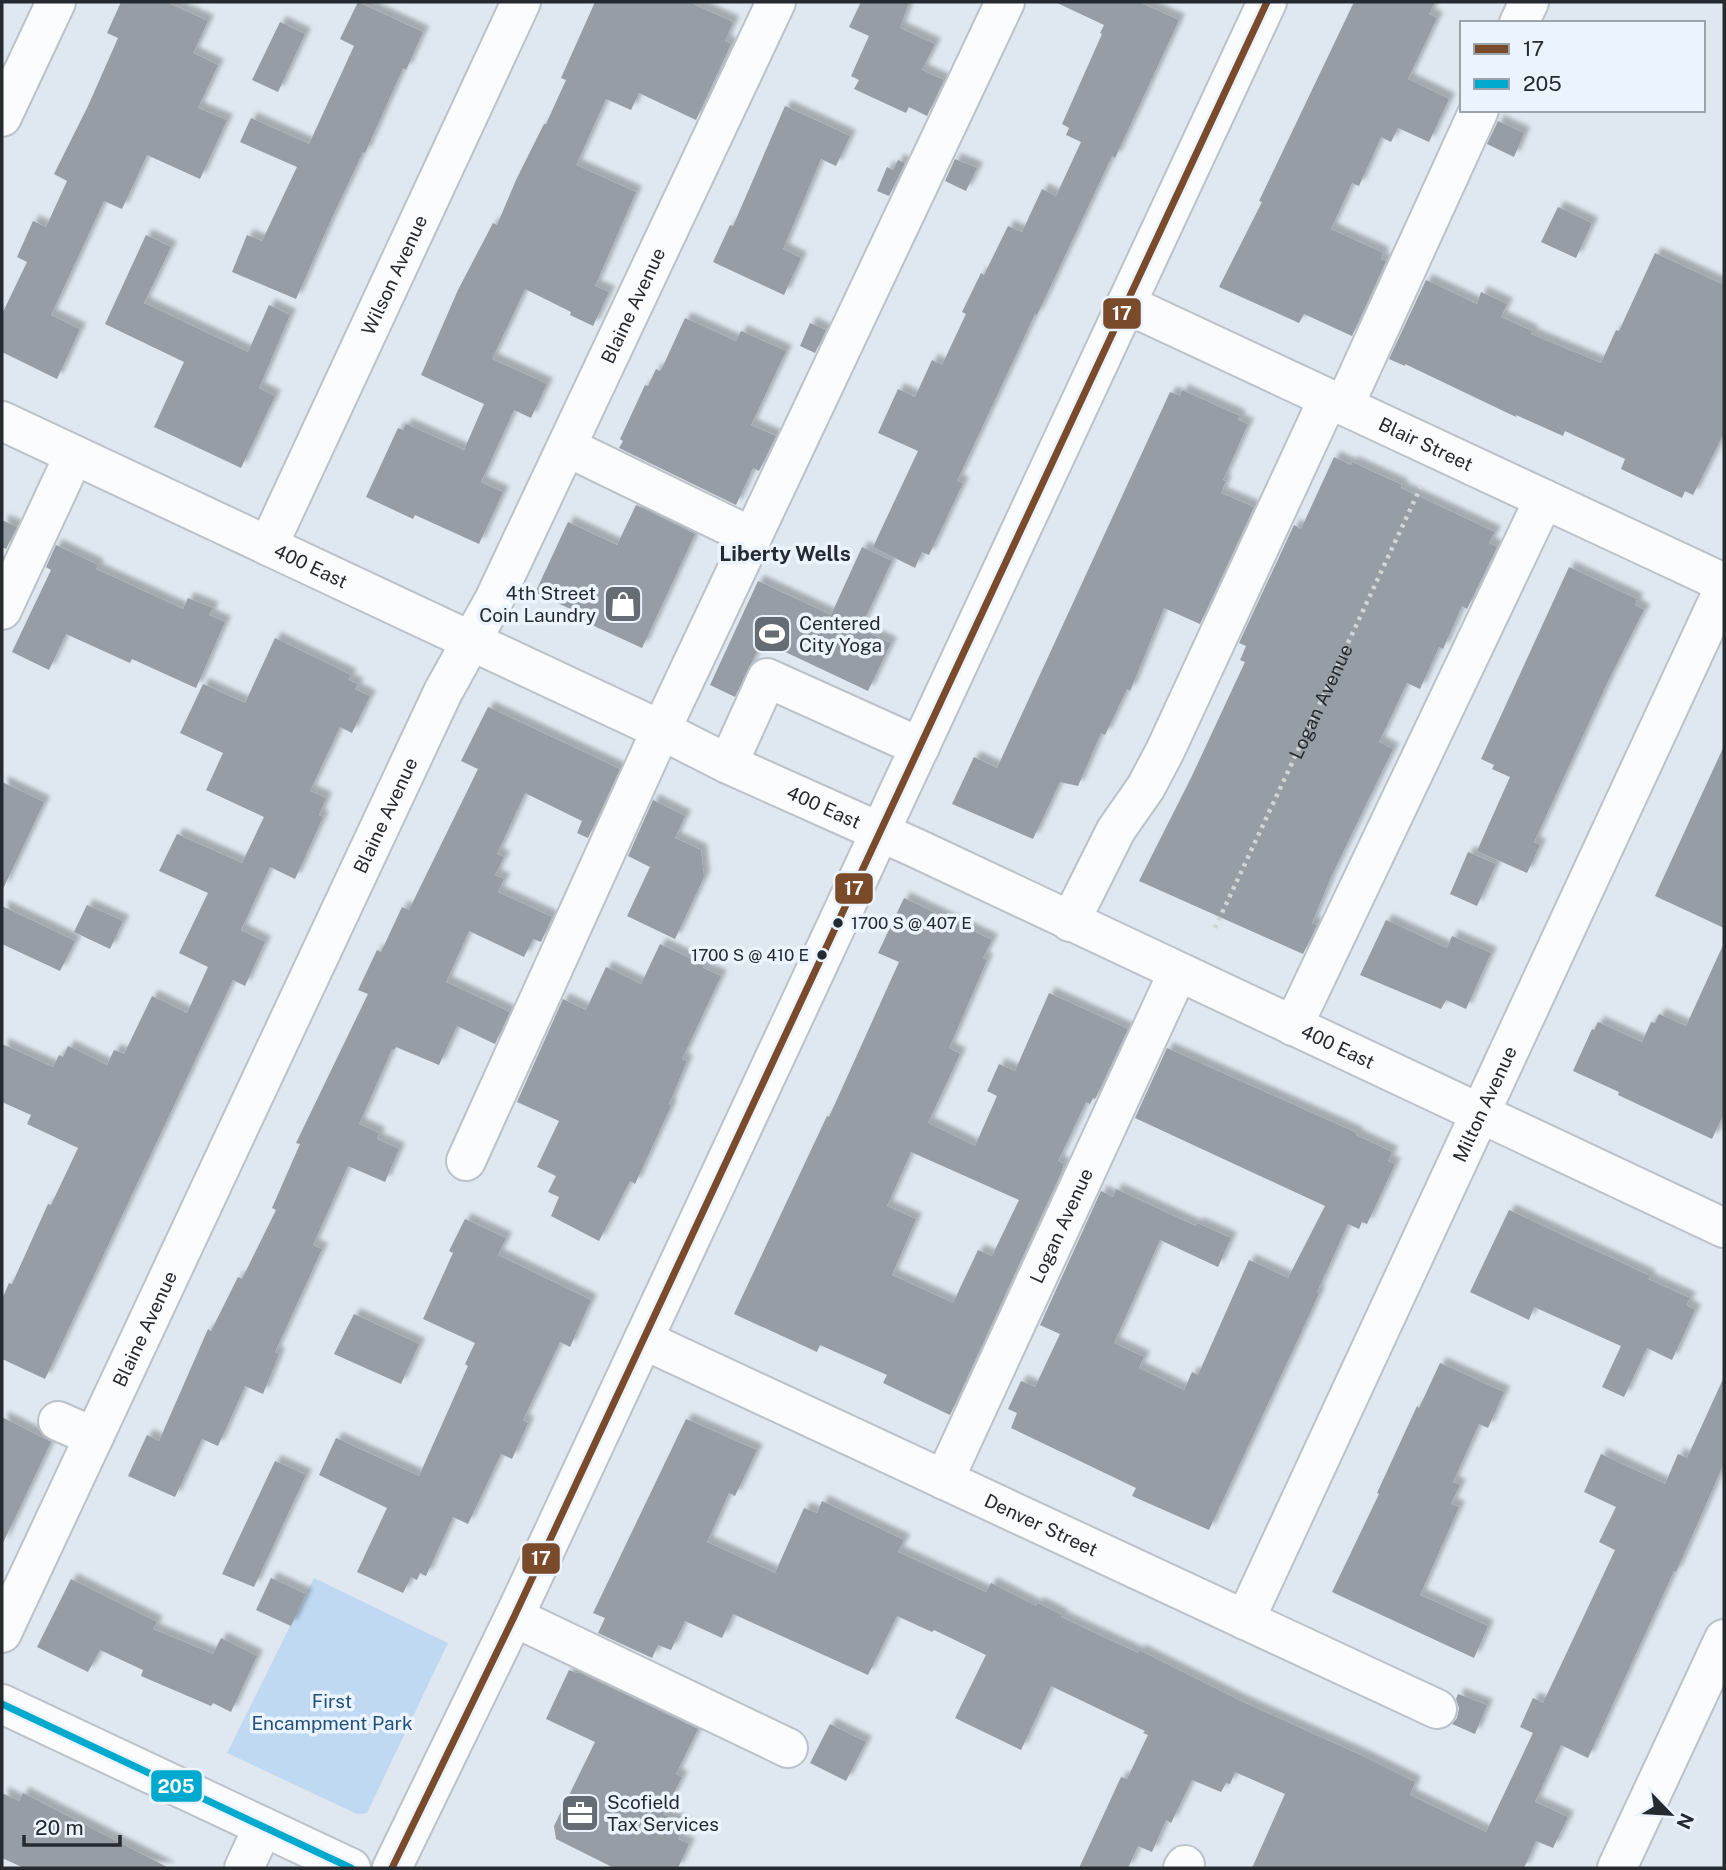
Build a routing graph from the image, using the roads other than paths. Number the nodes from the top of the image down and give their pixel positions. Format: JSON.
{"nodes":[{"id":1,"x":55,"y":2,"type":"edge"},
{"id":2,"x":522,"y":2,"type":"edge"},
{"id":3,"x":776,"y":2,"type":"edge"},
{"id":4,"x":1004,"y":2,"type":"edge"},
{"id":5,"x":1267,"y":2,"type":"edge"},
{"id":6,"x":1529,"y":2,"type":"edge"},
{"id":7,"x":1520,"y":21,"type":"edge"},
{"id":8,"x":1478,"y":112,"type":"edge"},
{"id":9,"x":2,"y":117,"type":"edge"},
{"id":10,"x":1126,"y":304,"type":"junction"},
{"id":11,"x":1336,"y":402,"type":"junction"},
{"id":12,"x":2,"y":421,"type":"edge"},
{"id":13,"x":567,"y":447,"type":"junction"},
{"id":14,"x":74,"y":455,"type":"junction"},
{"id":15,"x":1544,"y":499,"type":"junction"},
{"id":16,"x":752,"y":537,"type":"junction"},
{"id":17,"x":268,"y":546,"type":"junction"},
{"id":18,"x":1724,"y":586,"type":"edge"},
{"id":19,"x":2,"y":610,"type":"edge"},
{"id":20,"x":470,"y":640,"type":"junction"},
{"id":21,"x":661,"y":730,"type":"junction"},
{"id":22,"x":920,"y":747,"type":"junction"},
{"id":23,"x":728,"y":764,"type":"junction"},
{"id":24,"x":880,"y":833,"type":"junction"},
{"id":25,"x":1070,"y":922,"type":"junction"},
{"id":26,"x":1178,"y":972,"type":"junction"},
{"id":27,"x":1293,"y":1026,"type":"junction"},
{"id":28,"x":1480,"y":1114,"type":"junction"},
{"id":29,"x":466,"y":1161,"type":"dead end"},
{"id":30,"x":1724,"y":1228,"type":"edge"},
{"id":31,"x":644,"y":1340,"type":"junction"},
{"id":32,"x":58,"y":1421,"type":"dead end"},
{"id":33,"x":94,"y":1437,"type":"junction"},
{"id":34,"x":944,"y":1480,"type":"junction"},
{"id":35,"x":514,"y":1617,"type":"junction"},
{"id":36,"x":1245,"y":1620,"type":"junction"},
{"id":37,"x":2,"y":1633,"type":"edge"},
{"id":38,"x":1724,"y":1639,"type":"edge"},
{"id":39,"x":2,"y":1704,"type":"edge"},
{"id":40,"x":1437,"y":1709,"type":"dead end"},
{"id":41,"x":789,"y":1748,"type":"dead end"},
{"id":42,"x":263,"y":1827,"type":"junction"},
{"id":43,"x":244,"y":1868,"type":"edge"},
{"id":44,"x":351,"y":1868,"type":"edge"},
{"id":45,"x":392,"y":1868,"type":"edge"},
{"id":46,"x":1617,"y":1868,"type":"edge"}],
"edges":[{"from":1,"to":9,"type":"street"},
{"from":2,"to":17,"type":"street","name":"Wilson Avenue"},
{"from":3,"to":13,"type":"street","name":"Blaine Avenue"},
{"from":4,"to":16,"type":"street"},
{"from":5,"to":10,"type":"street"},
{"from":6,"to":7,"type":"street"},
{"from":8,"to":11,"type":"street"},
{"from":10,"to":11,"type":"street","name":"Blair Street"},
{"from":10,"to":22,"type":"street"},
{"from":11,"to":15,"type":"street","name":"Blair Street"},
{"from":11,"to":25,"type":"street"},
{"from":12,"to":14,"type":"street","name":"400 East"},
{"from":13,"to":16,"type":"street"},
{"from":13,"to":20,"type":"street","name":"Blaine Avenue"},
{"from":14,"to":17,"type":"street","name":"400 East"},
{"from":14,"to":19,"type":"street"},
{"from":15,"to":18,"type":"street","name":"Blair Street"},
{"from":15,"to":27,"type":"street"},
{"from":16,"to":21,"type":"street"},
{"from":17,"to":20,"type":"street","name":"400 East"},
{"from":18,"to":28,"type":"street","name":"Milton Avenue"},
{"from":20,"to":21,"type":"street","name":"400 East"},
{"from":20,"to":33,"type":"street","name":"Blaine Avenue"},
{"from":21,"to":23,"type":"street","name":"400 East"},
{"from":21,"to":29,"type":"street"},
{"from":22,"to":23,"type":"street"},
{"from":22,"to":24,"type":"street"},
{"from":23,"to":24,"type":"street","name":"400 East"},
{"from":24,"to":25,"type":"street","name":"400 East"},
{"from":24,"to":31,"type":"street"},
{"from":25,"to":26,"type":"street","name":"400 East"},
{"from":26,"to":27,"type":"street","name":"400 East"},
{"from":26,"to":34,"type":"street","name":"Logan Avenue"},
{"from":27,"to":28,"type":"street","name":"400 East"},
{"from":28,"to":30,"type":"street","name":"400 East"},
{"from":28,"to":36,"type":"street","name":"Milton Avenue"},
{"from":31,"to":34,"type":"street","name":"Denver Street"},
{"from":31,"to":35,"type":"street"},
{"from":32,"to":33,"type":"street"},
{"from":33,"to":37,"type":"street","name":"Blaine Avenue"},
{"from":34,"to":36,"type":"street","name":"Denver Street"},
{"from":35,"to":41,"type":"street"},
{"from":35,"to":45,"type":"street"},
{"from":36,"to":40,"type":"street","name":"Denver Street"},
{"from":38,"to":46,"type":"street"},
{"from":39,"to":42,"type":"street"},
{"from":42,"to":43,"type":"street"},
{"from":42,"to":44,"type":"street"}]}
